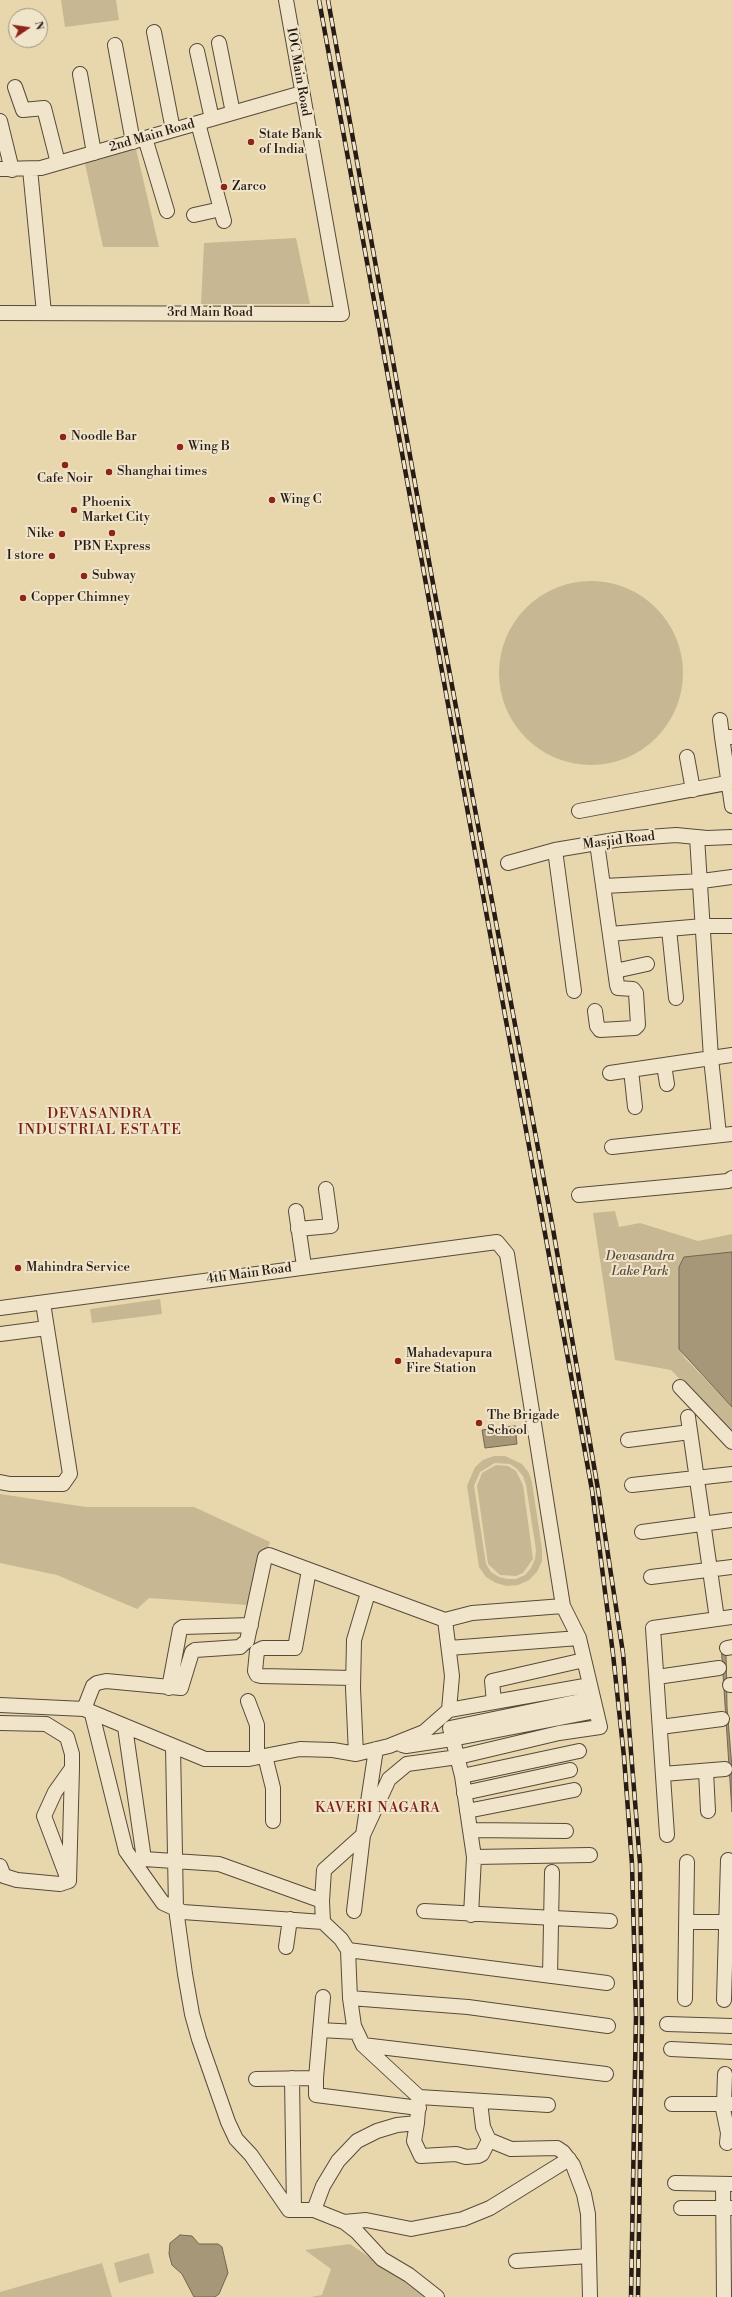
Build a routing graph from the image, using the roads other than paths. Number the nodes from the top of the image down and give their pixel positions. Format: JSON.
{"nodes":[{"id":1,"x":286,"y":0,"type":"edge"},
{"id":2,"x":154,"y":32,"type":"dead end"},
{"id":3,"x":115,"y":44,"type":"dead end"},
{"id":4,"x":219,"y":44,"type":"dead end"},
{"id":5,"x":197,"y":51,"type":"dead end"},
{"id":6,"x":80,"y":74,"type":"dead end"},
{"id":7,"x":15,"y":87,"type":"dead end"},
{"id":8,"x":302,"y":93,"type":"junction"},
{"id":9,"x":234,"y":113,"type":"junction"},
{"id":10,"x":212,"y":119,"type":"junction"},
{"id":11,"x":0,"y":121,"type":"edge"},
{"id":12,"x":198,"y":123,"type":"junction"},
{"id":13,"x":173,"y":130,"type":"junction"},
{"id":14,"x":139,"y":140,"type":"junction"},
{"id":15,"x":94,"y":153,"type":"junction"},
{"id":16,"x":58,"y":163,"type":"junction"},
{"id":17,"x":30,"y":169,"type":"junction"},
{"id":18,"x":6,"y":170,"type":"edge"},
{"id":19,"x":167,"y":211,"type":"dead end"},
{"id":20,"x":194,"y":215,"type":"dead end"},
{"id":21,"x":329,"y":238,"type":"joint"},
{"id":22,"x":0,"y":313,"type":"edge"},
{"id":23,"x":44,"y":313,"type":"junction"},
{"id":24,"x":720,"y":720,"type":"dead end"},
{"id":25,"x":727,"y":737,"type":"edge"},
{"id":26,"x":687,"y":756,"type":"dead end"},
{"id":27,"x":730,"y":782,"type":"edge"},
{"id":28,"x":693,"y":790,"type":"junction"},
{"id":29,"x":732,"y":806,"type":"edge"},
{"id":30,"x":579,"y":811,"type":"dead end"},
{"id":31,"x":697,"y":837,"type":"junction"},
{"id":32,"x":732,"y":837,"type":"edge"},
{"id":33,"x":597,"y":843,"type":"junction"},
{"id":34,"x":555,"y":850,"type":"junction"},
{"id":35,"x":508,"y":862,"type":"dead end"},
{"id":36,"x":732,"y":877,"type":"edge"},
{"id":37,"x":702,"y":881,"type":"junction"},
{"id":38,"x":604,"y":886,"type":"junction"},
{"id":39,"x":703,"y":926,"type":"junction"},
{"id":40,"x":732,"y":926,"type":"edge"},
{"id":41,"x":669,"y":929,"type":"junction"},
{"id":42,"x":610,"y":934,"type":"junction"},
{"id":43,"x":647,"y":964,"type":"dead end"},
{"id":44,"x":615,"y":971,"type":"junction"},
{"id":45,"x":574,"y":991,"type":"dead end"},
{"id":46,"x":676,"y":998,"type":"dead end"},
{"id":47,"x":595,"y":1011,"type":"dead end"},
{"id":48,"x":732,"y":1056,"type":"edge"},
{"id":49,"x":711,"y":1058,"type":"junction"},
{"id":50,"x":664,"y":1065,"type":"junction"},
{"id":51,"x":631,"y":1070,"type":"junction"},
{"id":52,"x":610,"y":1073,"type":"dead end"},
{"id":53,"x":667,"y":1084,"type":"dead end"},
{"id":54,"x":635,"y":1107,"type":"dead end"},
{"id":55,"x":725,"y":1135,"type":"edge"},
{"id":56,"x":612,"y":1146,"type":"dead end"},
{"id":57,"x":732,"y":1178,"type":"edge"},
{"id":58,"x":326,"y":1189,"type":"dead end"},
{"id":59,"x":579,"y":1195,"type":"dead end"},
{"id":60,"x":296,"y":1212,"type":"dead end"},
{"id":61,"x":298,"y":1229,"type":"junction"},
{"id":62,"x":304,"y":1266,"type":"junction"},
{"id":63,"x":44,"y":1303,"type":"junction"},
{"id":64,"x":0,"y":1308,"type":"edge"},
{"id":65,"x":47,"y":1328,"type":"junction"},
{"id":66,"x":0,"y":1334,"type":"edge"},
{"id":67,"x":680,"y":1387,"type":"dead end"},
{"id":68,"x":688,"y":1417,"type":"dead end"},
{"id":69,"x":690,"y":1432,"type":"junction"},
{"id":70,"x":628,"y":1440,"type":"dead end"},
{"id":71,"x":732,"y":1442,"type":"edge"},
{"id":72,"x":732,"y":1474,"type":"edge"},
{"id":73,"x":696,"y":1478,"type":"junction"},
{"id":74,"x":0,"y":1482,"type":"edge"},
{"id":75,"x":632,"y":1485,"type":"dead end"},
{"id":76,"x":732,"y":1520,"type":"edge"},
{"id":77,"x":703,"y":1524,"type":"junction"},
{"id":78,"x":642,"y":1532,"type":"dead end"},
{"id":79,"x":732,"y":1567,"type":"edge"},
{"id":80,"x":309,"y":1570,"type":"junction"},
{"id":81,"x":710,"y":1570,"type":"junction"},
{"id":82,"x":651,"y":1577,"type":"dead end"},
{"id":83,"x":368,"y":1593,"type":"junction"},
{"id":84,"x":564,"y":1606,"type":"junction"},
{"id":85,"x":732,"y":1617,"type":"edge"},
{"id":86,"x":717,"y":1619,"type":"junction"},
{"id":87,"x":445,"y":1620,"type":"junction"},
{"id":88,"x":251,"y":1625,"type":"junction"},
{"id":89,"x":579,"y":1638,"type":"junction"},
{"id":90,"x":449,"y":1648,"type":"junction"},
{"id":91,"x":584,"y":1660,"type":"junction"},
{"id":92,"x":719,"y":1668,"type":"dead end"},
{"id":93,"x":656,"y":1677,"type":"junction"},
{"id":94,"x":353,"y":1678,"type":"junction"},
{"id":95,"x":590,"y":1685,"type":"junction"},
{"id":96,"x":169,"y":1688,"type":"junction"},
{"id":97,"x":248,"y":1701,"type":"dead end"},
{"id":98,"x":494,"y":1702,"type":"junction"},
{"id":99,"x":0,"y":1705,"type":"edge"},
{"id":100,"x":594,"y":1706,"type":"junction"},
{"id":101,"x":449,"y":1710,"type":"junction"},
{"id":102,"x":88,"y":1712,"type":"junction"},
{"id":103,"x":557,"y":1712,"type":"junction"},
{"id":104,"x":728,"y":1720,"type":"edge"},
{"id":105,"x":0,"y":1723,"type":"edge"},
{"id":106,"x":125,"y":1726,"type":"junction"},
{"id":107,"x":660,"y":1727,"type":"junction"},
{"id":108,"x":559,"y":1733,"type":"junction"},
{"id":109,"x":452,"y":1739,"type":"junction"},
{"id":110,"x":402,"y":1744,"type":"junction"},
{"id":111,"x":173,"y":1746,"type":"junction"},
{"id":112,"x":376,"y":1749,"type":"junction"},
{"id":113,"x":579,"y":1751,"type":"dead end"},
{"id":114,"x":356,"y":1754,"type":"junction"},
{"id":115,"x":261,"y":1756,"type":"junction"},
{"id":116,"x":458,"y":1757,"type":"junction"},
{"id":117,"x":407,"y":1764,"type":"junction"},
{"id":118,"x":72,"y":1768,"type":"junction"},
{"id":119,"x":726,"y":1769,"type":"dead end"},
{"id":120,"x":570,"y":1770,"type":"dead end"},
{"id":121,"x":706,"y":1771,"type":"junction"},
{"id":122,"x":663,"y":1774,"type":"junction"},
{"id":123,"x":462,"y":1776,"type":"junction"},
{"id":124,"x":574,"y":1790,"type":"dead end"},
{"id":125,"x":464,"y":1793,"type":"junction"},
{"id":126,"x":467,"y":1811,"type":"junction"},
{"id":127,"x":708,"y":1811,"type":"dead end"},
{"id":128,"x":273,"y":1821,"type":"dead end"},
{"id":129,"x":470,"y":1830,"type":"junction"},
{"id":130,"x":566,"y":1831,"type":"dead end"},
{"id":131,"x":362,"y":1835,"type":"junction"},
{"id":132,"x":666,"y":1835,"type":"dead end"},
{"id":133,"x":590,"y":1855,"type":"dead end"},
{"id":134,"x":474,"y":1857,"type":"junction"},
{"id":135,"x":728,"y":1860,"type":"dead end"},
{"id":136,"x":175,"y":1861,"type":"junction"},
{"id":137,"x":687,"y":1862,"type":"dead end"},
{"id":138,"x":0,"y":1866,"type":"edge"},
{"id":139,"x":552,"y":1872,"type":"dead end"},
{"id":140,"x":69,"y":1881,"type":"junction"},
{"id":141,"x":322,"y":1901,"type":"junction"},
{"id":142,"x":176,"y":1909,"type":"junction"},
{"id":143,"x":354,"y":1911,"type":"dead end"},
{"id":144,"x":424,"y":1911,"type":"dead end"},
{"id":145,"x":471,"y":1915,"type":"junction"},
{"id":146,"x":552,"y":1918,"type":"junction"},
{"id":147,"x":290,"y":1919,"type":"junction"},
{"id":148,"x":610,"y":1921,"type":"dead end"},
{"id":149,"x":323,"y":1922,"type":"junction"},
{"id":150,"x":686,"y":1922,"type":"junction"},
{"id":151,"x":729,"y":1922,"type":"edge"},
{"id":152,"x":286,"y":1948,"type":"dead end"},
{"id":153,"x":348,"y":1950,"type":"junction"},
{"id":154,"x":550,"y":1976,"type":"junction"},
{"id":155,"x":607,"y":1983,"type":"dead end"},
{"id":156,"x":323,"y":1997,"type":"dead end"},
{"id":157,"x":350,"y":1998,"type":"junction"},
{"id":158,"x":685,"y":1999,"type":"dead end"},
{"id":159,"x":724,"y":2000,"type":"dead end"},
{"id":160,"x":667,"y":2024,"type":"dead end"},
{"id":161,"x":608,"y":2026,"type":"dead end"},
{"id":162,"x":732,"y":2026,"type":"edge"},
{"id":163,"x":320,"y":2030,"type":"junction"},
{"id":164,"x":357,"y":2032,"type":"junction"},
{"id":165,"x":363,"y":2045,"type":"junction"},
{"id":166,"x":670,"y":2049,"type":"dead end"},
{"id":167,"x":732,"y":2052,"type":"edge"},
{"id":168,"x":606,"y":2074,"type":"dead end"},
{"id":169,"x":725,"y":2074,"type":"dead end"},
{"id":170,"x":316,"y":2077,"type":"junction"},
{"id":171,"x":292,"y":2078,"type":"junction"},
{"id":172,"x":256,"y":2079,"type":"dead end"},
{"id":173,"x":419,"y":2102,"type":"junction"},
{"id":174,"x":480,"y":2102,"type":"junction"},
{"id":175,"x":672,"y":2104,"type":"dead end"},
{"id":176,"x":726,"y":2104,"type":"edge"},
{"id":177,"x":548,"y":2106,"type":"dead end"},
{"id":178,"x":416,"y":2123,"type":"junction"},
{"id":179,"x":489,"y":2140,"type":"junction"},
{"id":180,"x":727,"y":2143,"type":"dead end"},
{"id":181,"x":569,"y":2159,"type":"junction"},
{"id":182,"x":675,"y":2183,"type":"dead end"},
{"id":183,"x":728,"y":2184,"type":"edge"},
{"id":184,"x":681,"y":2208,"type":"dead end"},
{"id":185,"x":728,"y":2208,"type":"edge"},
{"id":186,"x":294,"y":2210,"type":"junction"},
{"id":187,"x":314,"y":2210,"type":"junction"},
{"id":188,"x":344,"y":2222,"type":"junction"},
{"id":189,"x":589,"y":2256,"type":"junction"},
{"id":190,"x":516,"y":2261,"type":"dead end"},
{"id":191,"x":728,"y":2264,"type":"edge"},
{"id":192,"x":437,"y":2297,"type":"edge"},
{"id":193,"x":590,"y":2297,"type":"edge"},
{"id":194,"x":724,"y":2297,"type":"edge"}],
"edges":[{"from":1,"to":8,"type":"street","name":"IOC Main Road"},
{"from":2,"to":13,"type":"street"},
{"from":3,"to":14,"type":"street"},
{"from":4,"to":9,"type":"street"},
{"from":5,"to":10,"type":"street"},
{"from":6,"to":15,"type":"street"},
{"from":7,"to":16,"type":"street"},
{"from":8,"to":9,"type":"street","name":"2nd Main Road"},
{"from":8,"to":21,"type":"street","name":"IOC Main Road"},
{"from":9,"to":10,"type":"street","name":"2nd Main Road"},
{"from":10,"to":12,"type":"street","name":"2nd Main Road"},
{"from":11,"to":18,"type":"street"},
{"from":12,"to":13,"type":"street","name":"2nd Main Road"},
{"from":12,"to":20,"type":"street"},
{"from":13,"to":14,"type":"street","name":"2nd Main Road"},
{"from":14,"to":15,"type":"street","name":"2nd Main Road"},
{"from":14,"to":19,"type":"street"},
{"from":15,"to":16,"type":"street","name":"2nd Main Road"},
{"from":16,"to":17,"type":"street","name":"2nd Main Road"},
{"from":17,"to":18,"type":"street","name":"2nd Main Road"},
{"from":17,"to":23,"type":"street"},
{"from":21,"to":23,"type":"street","name":"3rd Main Road"},
{"from":22,"to":23,"type":"street","name":"3rd Main Road"},
{"from":24,"to":25,"type":"street"},
{"from":25,"to":27,"type":"street"},
{"from":26,"to":28,"type":"street"},
{"from":27,"to":28,"type":"street"},
{"from":27,"to":29,"type":"street"},
{"from":28,"to":30,"type":"street"},
{"from":31,"to":32,"type":"street","name":"Masjid Road"},
{"from":31,"to":33,"type":"street","name":"Masjid Road"},
{"from":31,"to":37,"type":"street"},
{"from":33,"to":34,"type":"street","name":"Masjid Road"},
{"from":33,"to":38,"type":"street"},
{"from":34,"to":35,"type":"street","name":"Masjid Road"},
{"from":34,"to":45,"type":"street"},
{"from":36,"to":37,"type":"street"},
{"from":37,"to":38,"type":"street"},
{"from":37,"to":39,"type":"street"},
{"from":38,"to":42,"type":"street"},
{"from":39,"to":40,"type":"street"},
{"from":39,"to":41,"type":"street"},
{"from":39,"to":49,"type":"street"},
{"from":41,"to":42,"type":"street"},
{"from":41,"to":46,"type":"street"},
{"from":42,"to":44,"type":"street"},
{"from":43,"to":44,"type":"street"},
{"from":44,"to":47,"type":"street"},
{"from":48,"to":49,"type":"street"},
{"from":49,"to":50,"type":"street"},
{"from":49,"to":55,"type":"street"},
{"from":50,"to":51,"type":"street"},
{"from":50,"to":53,"type":"street"},
{"from":51,"to":52,"type":"street"},
{"from":51,"to":54,"type":"street"},
{"from":55,"to":56,"type":"street"},
{"from":57,"to":59,"type":"street"},
{"from":58,"to":61,"type":"street"},
{"from":60,"to":61,"type":"street"},
{"from":61,"to":62,"type":"street"},
{"from":62,"to":63,"type":"street","name":"4th Main Road"},
{"from":62,"to":84,"type":"street","name":"4th Main Road"},
{"from":63,"to":64,"type":"street","name":"4th Main Road"},
{"from":63,"to":65,"type":"street"},
{"from":65,"to":66,"type":"street"},
{"from":65,"to":74,"type":"street"},
{"from":67,"to":71,"type":"street"},
{"from":68,"to":69,"type":"street"},
{"from":69,"to":70,"type":"street"},
{"from":69,"to":73,"type":"street"},
{"from":72,"to":73,"type":"street"},
{"from":73,"to":75,"type":"street"},
{"from":73,"to":77,"type":"street"},
{"from":76,"to":77,"type":"street"},
{"from":77,"to":78,"type":"street"},
{"from":77,"to":81,"type":"street"},
{"from":79,"to":81,"type":"street"},
{"from":80,"to":83,"type":"street"},
{"from":80,"to":88,"type":"street"},
{"from":80,"to":94,"type":"street"},
{"from":81,"to":82,"type":"street"},
{"from":81,"to":86,"type":"street"},
{"from":83,"to":87,"type":"street"},
{"from":83,"to":94,"type":"street"},
{"from":84,"to":87,"type":"street"},
{"from":84,"to":89,"type":"street"},
{"from":85,"to":86,"type":"street"},
{"from":86,"to":93,"type":"street"},
{"from":87,"to":90,"type":"street"},
{"from":88,"to":96,"type":"street"},
{"from":88,"to":96,"type":"street"},
{"from":89,"to":90,"type":"street"},
{"from":89,"to":91,"type":"street"},
{"from":90,"to":101,"type":"street"},
{"from":91,"to":95,"type":"street"},
{"from":91,"to":98,"type":"street"},
{"from":92,"to":93,"type":"street"},
{"from":93,"to":107,"type":"street"},
{"from":94,"to":114,"type":"street"},
{"from":95,"to":98,"type":"street"},
{"from":95,"to":100,"type":"street"},
{"from":96,"to":102,"type":"street"},
{"from":97,"to":115,"type":"street"},
{"from":98,"to":101,"type":"street"},
{"from":99,"to":102,"type":"street"},
{"from":100,"to":103,"type":"street"},
{"from":100,"to":108,"type":"street"},
{"from":101,"to":110,"type":"street"},
{"from":102,"to":106,"type":"street"},
{"from":102,"to":142,"type":"street"},
{"from":103,"to":108,"type":"street"},
{"from":103,"to":109,"type":"street"},
{"from":104,"to":107,"type":"street"},
{"from":105,"to":118,"type":"street"},
{"from":106,"to":111,"type":"street"},
{"from":106,"to":136,"type":"street"},
{"from":107,"to":122,"type":"street"},
{"from":108,"to":116,"type":"street"},
{"from":109,"to":110,"type":"street"},
{"from":109,"to":116,"type":"street"},
{"from":110,"to":112,"type":"street"},
{"from":110,"to":117,"type":"street"},
{"from":111,"to":115,"type":"street"},
{"from":111,"to":136,"type":"street"},
{"from":112,"to":114,"type":"street"},
{"from":112,"to":131,"type":"street"},
{"from":113,"to":123,"type":"street"},
{"from":114,"to":115,"type":"street"},
{"from":115,"to":128,"type":"street"},
{"from":116,"to":117,"type":"street"},
{"from":116,"to":123,"type":"street"},
{"from":117,"to":131,"type":"street"},
{"from":118,"to":140,"type":"street"},
{"from":118,"to":140,"type":"street"},
{"from":119,"to":121,"type":"street"},
{"from":120,"to":125,"type":"street"},
{"from":121,"to":122,"type":"street"},
{"from":121,"to":127,"type":"street"},
{"from":122,"to":132,"type":"street"},
{"from":123,"to":125,"type":"street"},
{"from":124,"to":126,"type":"street"},
{"from":125,"to":126,"type":"street"},
{"from":126,"to":129,"type":"street"},
{"from":129,"to":130,"type":"street"},
{"from":129,"to":134,"type":"street"},
{"from":131,"to":141,"type":"street"},
{"from":131,"to":143,"type":"street"},
{"from":133,"to":134,"type":"street"},
{"from":134,"to":145,"type":"street"},
{"from":135,"to":151,"type":"street"},
{"from":136,"to":141,"type":"street"},
{"from":136,"to":142,"type":"street"},
{"from":137,"to":150,"type":"street"},
{"from":138,"to":140,"type":"street"},
{"from":139,"to":146,"type":"street"},
{"from":141,"to":149,"type":"street"},
{"from":142,"to":147,"type":"street"},
{"from":142,"to":186,"type":"street"},
{"from":144,"to":145,"type":"street"},
{"from":145,"to":146,"type":"street"},
{"from":146,"to":148,"type":"street"},
{"from":146,"to":154,"type":"street"},
{"from":147,"to":149,"type":"street"},
{"from":147,"to":152,"type":"street"},
{"from":149,"to":153,"type":"street"},
{"from":150,"to":151,"type":"street"},
{"from":150,"to":158,"type":"street"},
{"from":151,"to":159,"type":"street"},
{"from":153,"to":154,"type":"street"},
{"from":153,"to":157,"type":"street"},
{"from":154,"to":155,"type":"street"},
{"from":156,"to":163,"type":"street"},
{"from":157,"to":161,"type":"street"},
{"from":157,"to":164,"type":"street"},
{"from":160,"to":162,"type":"street"},
{"from":163,"to":164,"type":"street"},
{"from":163,"to":170,"type":"street"},
{"from":164,"to":165,"type":"street"},
{"from":165,"to":168,"type":"street"},
{"from":165,"to":173,"type":"street"},
{"from":166,"to":167,"type":"street"},
{"from":169,"to":176,"type":"street"},
{"from":170,"to":171,"type":"street"},
{"from":170,"to":173,"type":"street"},
{"from":171,"to":172,"type":"street"},
{"from":171,"to":186,"type":"street"},
{"from":173,"to":174,"type":"street"},
{"from":173,"to":178,"type":"street"},
{"from":174,"to":177,"type":"street"},
{"from":174,"to":179,"type":"street"},
{"from":175,"to":176,"type":"street"},
{"from":176,"to":180,"type":"street"},
{"from":178,"to":179,"type":"street"},
{"from":178,"to":187,"type":"street"},
{"from":179,"to":181,"type":"street"},
{"from":181,"to":188,"type":"street"},
{"from":181,"to":189,"type":"street"},
{"from":182,"to":183,"type":"street"},
{"from":183,"to":185,"type":"street"},
{"from":184,"to":185,"type":"street"},
{"from":185,"to":191,"type":"street"},
{"from":186,"to":187,"type":"street"},
{"from":187,"to":188,"type":"street"},
{"from":188,"to":192,"type":"street"},
{"from":189,"to":190,"type":"street"},
{"from":189,"to":193,"type":"street"},
{"from":191,"to":194,"type":"street"}]}
